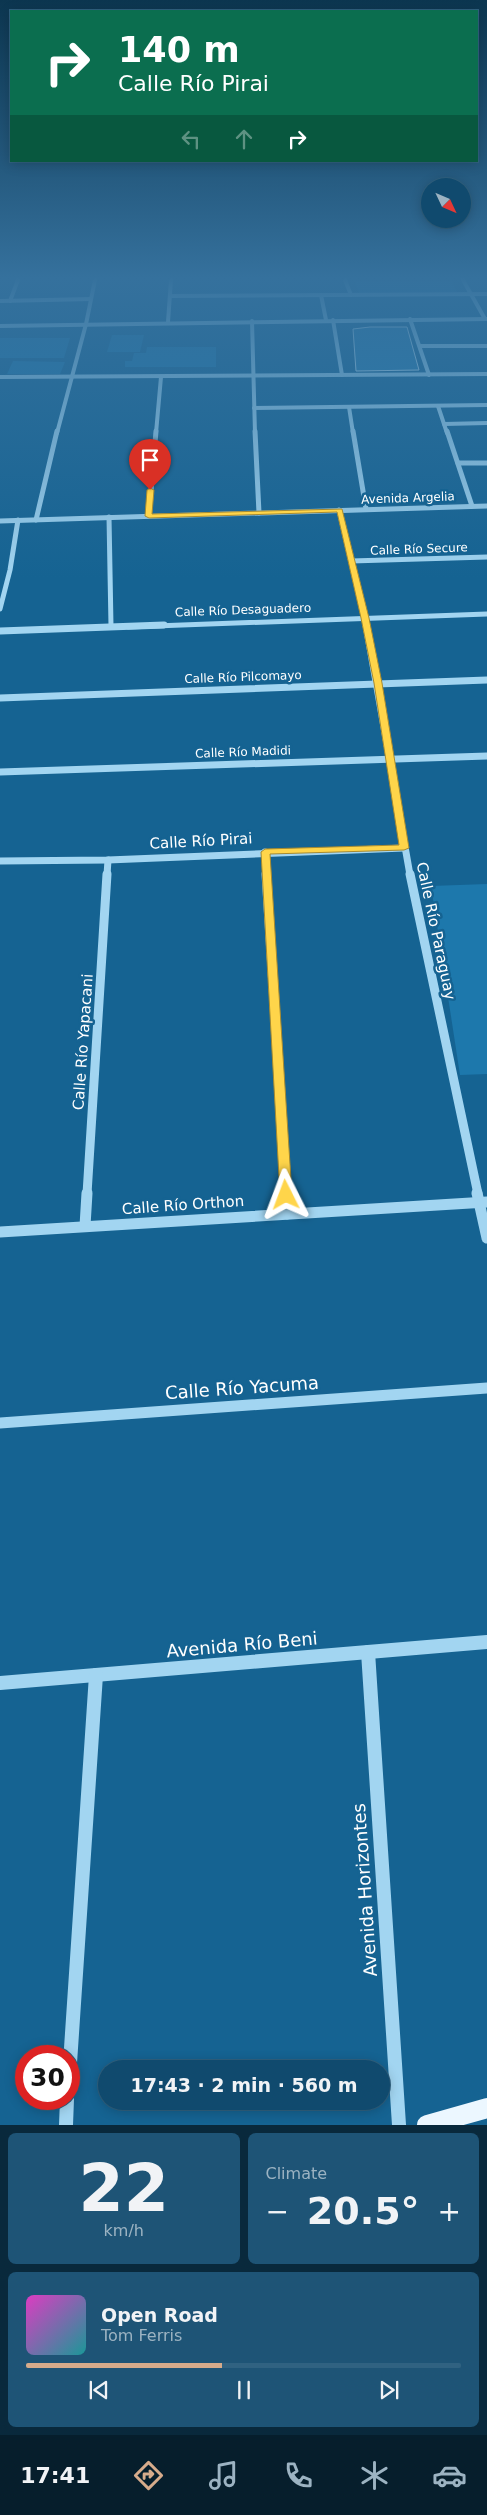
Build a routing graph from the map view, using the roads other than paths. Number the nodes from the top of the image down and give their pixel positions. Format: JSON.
{"nodes":[{"id":1,"x":69,"y":379,"type":"edge"},
{"id":2,"x":161,"y":379,"type":"edge"},
{"id":3,"x":252,"y":379,"type":"edge"},
{"id":4,"x":487,"y":405,"type":"edge"},
{"id":5,"x":438,"y":406,"type":"junction"},
{"id":6,"x":349,"y":407,"type":"junction"},
{"id":7,"x":254,"y":408,"type":"junction"},
{"id":8,"x":487,"y":422,"type":"edge"},
{"id":9,"x":444,"y":424,"type":"junction"},
{"id":10,"x":487,"y":463,"type":"edge"},
{"id":11,"x":458,"y":464,"type":"junction"},
{"id":12,"x":472,"y":506,"type":"junction"},
{"id":13,"x":487,"y":506,"type":"edge"},
{"id":14,"x":339,"y":510,"type":"junction"},
{"id":15,"x":366,"y":510,"type":"junction"},
{"id":16,"x":259,"y":513,"type":"junction"},
{"id":17,"x":149,"y":516,"type":"junction"},
{"id":18,"x":109,"y":518,"type":"junction"},
{"id":19,"x":18,"y":520,"type":"junction"},
{"id":20,"x":36,"y":520,"type":"junction"},
{"id":21,"x":0,"y":521,"type":"edge"},
{"id":22,"x":487,"y":557,"type":"edge"},
{"id":23,"x":352,"y":561,"type":"junction"},
{"id":24,"x":10,"y":570,"type":"junction"},
{"id":25,"x":0,"y":571,"type":"edge"},
{"id":26,"x":0,"y":609,"type":"edge"},
{"id":27,"x":487,"y":614,"type":"edge"},
{"id":28,"x":365,"y":618,"type":"junction"},
{"id":29,"x":111,"y":626,"type":"junction"},
{"id":30,"x":0,"y":631,"type":"edge"},
{"id":31,"x":487,"y":680,"type":"edge"},
{"id":32,"x":378,"y":683,"type":"junction"},
{"id":33,"x":0,"y":698,"type":"edge"},
{"id":34,"x":487,"y":756,"type":"edge"},
{"id":35,"x":390,"y":758,"type":"junction"},
{"id":36,"x":0,"y":772,"type":"edge"},
{"id":37,"x":404,"y":848,"type":"junction"},
{"id":38,"x":265,"y":852,"type":"junction"},
{"id":39,"x":108,"y":860,"type":"junction"},
{"id":40,"x":0,"y":862,"type":"edge"},
{"id":41,"x":483,"y":1202,"type":"edge"},
{"id":42,"x":287,"y":1214,"type":"junction"},
{"id":43,"x":86,"y":1226,"type":"junction"},
{"id":44,"x":0,"y":1232,"type":"edge"},
{"id":45,"x":487,"y":1238,"type":"edge"},
{"id":46,"x":487,"y":1388,"type":"edge"},
{"id":47,"x":0,"y":1422,"type":"edge"},
{"id":48,"x":487,"y":1642,"type":"edge"},
{"id":49,"x":368,"y":1652,"type":"junction"},
{"id":50,"x":96,"y":1675,"type":"junction"},
{"id":51,"x":0,"y":1683,"type":"edge"},
{"id":52,"x":71,"y":2045,"type":"edge"},
{"id":53,"x":487,"y":2108,"type":"edge"},
{"id":54,"x":67,"y":2110,"type":"edge"},
{"id":55,"x":66,"y":2125,"type":"edge"},
{"id":56,"x":398,"y":2125,"type":"edge"},
{"id":57,"x":426,"y":2125,"type":"edge"}],
"edges":[{"from":1,"to":20,"type":"street"},
{"from":2,"to":17,"type":"street"},
{"from":3,"to":7,"type":"street"},
{"from":4,"to":5,"type":"street"},
{"from":5,"to":6,"type":"street"},
{"from":5,"to":9,"type":"street"},
{"from":6,"to":7,"type":"street"},
{"from":6,"to":15,"type":"street"},
{"from":7,"to":16,"type":"street"},
{"from":8,"to":9,"type":"street"},
{"from":9,"to":11,"type":"street"},
{"from":10,"to":11,"type":"street"},
{"from":11,"to":12,"type":"street"},
{"from":12,"to":13,"type":"street","name":"Avenida Argelia"},
{"from":12,"to":15,"type":"street","name":"Avenida Argelia"},
{"from":14,"to":15,"type":"street","name":"Avenida Argelia"},
{"from":14,"to":16,"type":"street","name":"Avenida Argelia"},
{"from":14,"to":23,"type":"street","name":"Calle Río Paraguay"},
{"from":16,"to":17,"type":"street","name":"Avenida Argelia"},
{"from":17,"to":18,"type":"street","name":"Avenida Argelia"},
{"from":18,"to":20,"type":"street","name":"Avenida Argelia"},
{"from":18,"to":29,"type":"street"},
{"from":19,"to":20,"type":"street","name":"Avenida Argelia"},
{"from":19,"to":21,"type":"street","name":"Avenida Argelia"},
{"from":19,"to":24,"type":"street"},
{"from":22,"to":23,"type":"street","name":"Calle Río Secure"},
{"from":23,"to":28,"type":"street","name":"Calle Río Paraguay"},
{"from":24,"to":25,"type":"street"},
{"from":24,"to":26,"type":"street"},
{"from":27,"to":28,"type":"street","name":"Calle Río Desaguadero"},
{"from":28,"to":29,"type":"street","name":"Calle Río Desaguadero"},
{"from":28,"to":32,"type":"street","name":"Calle Río Paraguay"},
{"from":29,"to":30,"type":"street","name":"Calle Río Desaguadero"},
{"from":31,"to":32,"type":"street","name":"Calle Río Pilcomayo"},
{"from":32,"to":33,"type":"street","name":"Calle Río Pilcomayo"},
{"from":32,"to":35,"type":"street","name":"Calle Río Paraguay"},
{"from":34,"to":35,"type":"street","name":"Calle Río Madidi"},
{"from":35,"to":36,"type":"street","name":"Calle Río Madidi"},
{"from":35,"to":37,"type":"street","name":"Calle Río Paraguay"},
{"from":37,"to":38,"type":"street","name":"Calle Río Pirai"},
{"from":37,"to":41,"type":"street","name":"Calle Río Paraguay"},
{"from":38,"to":39,"type":"street","name":"Calle Río Pirai"},
{"from":38,"to":42,"type":"street"},
{"from":39,"to":40,"type":"street","name":"Calle Río Pirai"},
{"from":39,"to":43,"type":"street","name":"Calle Río Yapacani"},
{"from":41,"to":42,"type":"street","name":"Calle Río Orthon"},
{"from":41,"to":45,"type":"street","name":"Calle Río Paraguay"},
{"from":42,"to":43,"type":"street","name":"Calle Río Orthon"},
{"from":43,"to":44,"type":"street","name":"Calle Río Orthon"},
{"from":46,"to":47,"type":"street","name":"Calle Río Yacuma"},
{"from":48,"to":49,"type":"street","name":"Avenida Río Beni"},
{"from":49,"to":50,"type":"street","name":"Avenida Río Beni"},
{"from":49,"to":56,"type":"street","name":"Avenida Horizontes"},
{"from":50,"to":51,"type":"street","name":"Avenida Río Beni"},
{"from":50,"to":52,"type":"street"},
{"from":53,"to":57,"type":"main road"},
{"from":54,"to":55,"type":"street"}]}
